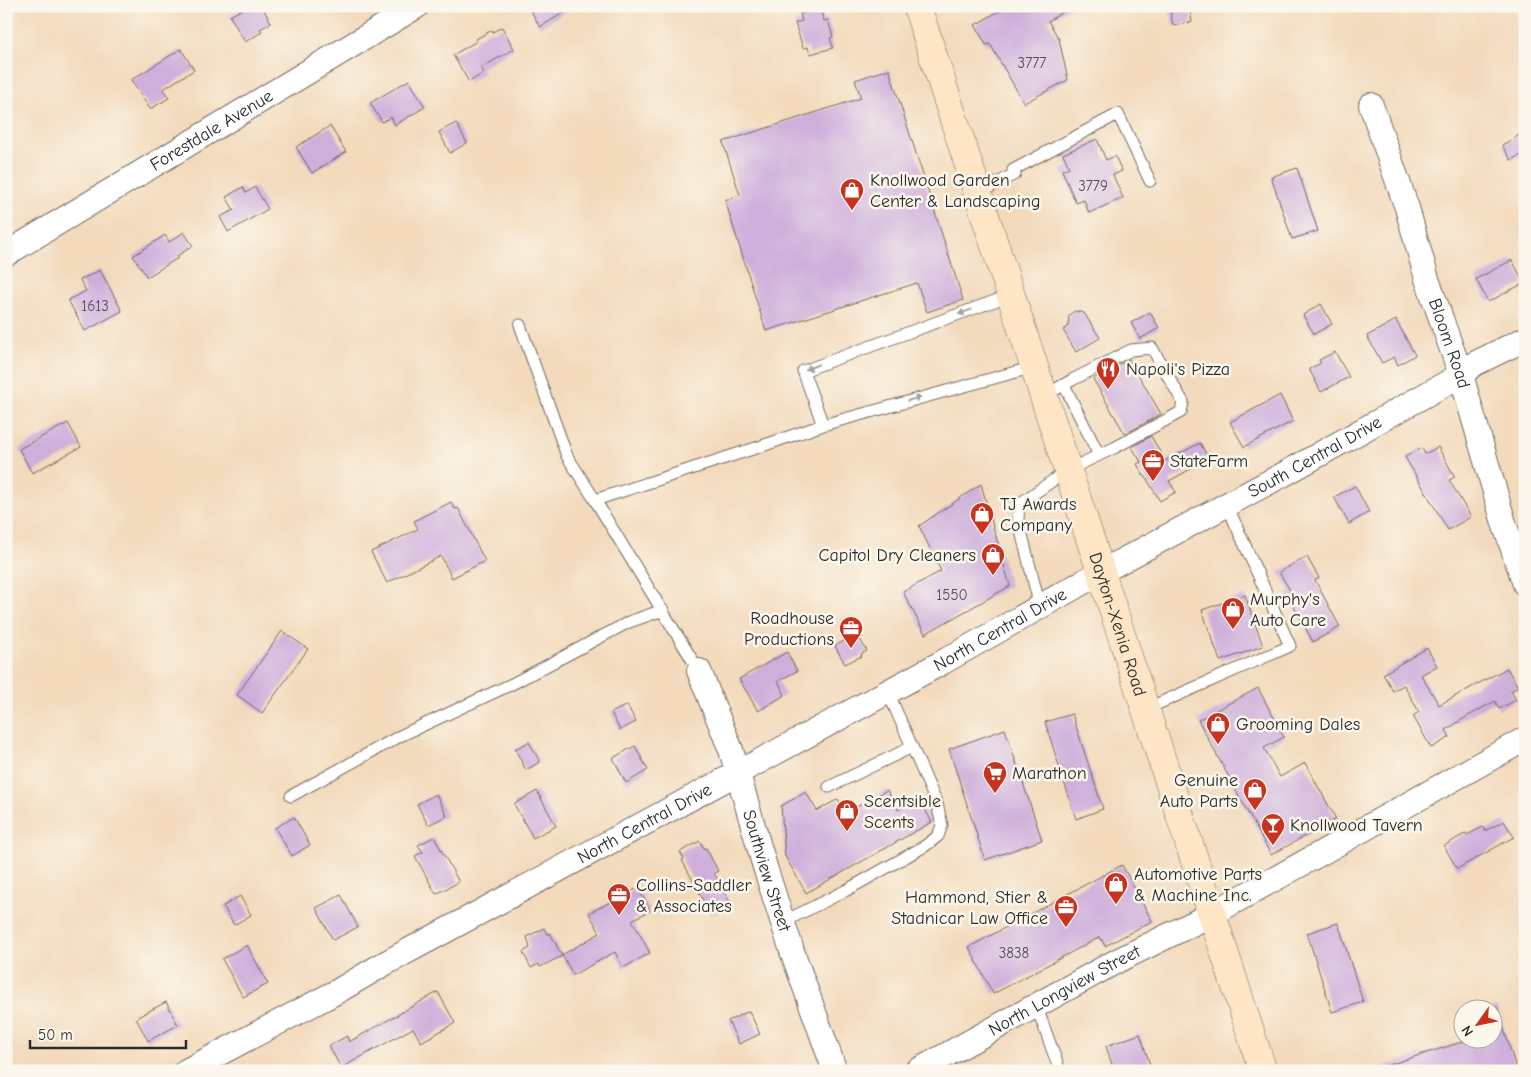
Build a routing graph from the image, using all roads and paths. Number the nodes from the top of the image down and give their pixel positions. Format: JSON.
{"nodes":[{"id":1,"x":417,"y":6,"type":"edge"},
{"id":2,"x":919,"y":7,"type":"edge"},
{"id":3,"x":1371,"y":105,"type":"dead end"},
{"id":4,"x":1150,"y":181,"type":"dead end"},
{"id":5,"x":978,"y":193,"type":"junction"},
{"id":6,"x":6,"y":254,"type":"edge"},
{"id":7,"x":1011,"y":295,"type":"junction"},
{"id":8,"x":520,"y":325,"type":"dead end"},
{"id":9,"x":1525,"y":338,"type":"edge"},
{"id":10,"x":1034,"y":367,"type":"junction"},
{"id":11,"x":1460,"y":375,"type":"junction"},
{"id":12,"x":1054,"y":390,"type":"junction"},
{"id":13,"x":823,"y":425,"type":"junction"},
{"id":14,"x":1099,"y":455,"type":"junction"},
{"id":15,"x":1068,"y":470,"type":"junction"},
{"id":16,"x":595,"y":500,"type":"junction"},
{"id":17,"x":1226,"y":505,"type":"junction"},
{"id":18,"x":1101,"y":572,"type":"junction"},
{"id":19,"x":1525,"y":584,"type":"edge"},
{"id":20,"x":1040,"y":607,"type":"junction"},
{"id":21,"x":663,"y":610,"type":"junction"},
{"id":22,"x":699,"y":671,"type":"joint"},
{"id":23,"x":888,"y":692,"type":"junction"},
{"id":24,"x":1146,"y":708,"type":"junction"},
{"id":25,"x":1525,"y":739,"type":"edge"},
{"id":26,"x":912,"y":747,"type":"junction"},
{"id":27,"x":738,"y":774,"type":"junction"},
{"id":28,"x":830,"y":787,"type":"dead end"},
{"id":29,"x":292,"y":796,"type":"dead end"},
{"id":30,"x":1212,"y":914,"type":"junction"},
{"id":31,"x":783,"y":922,"type":"junction"},
{"id":32,"x":1036,"y":1005,"type":"junction"},
{"id":33,"x":186,"y":1071,"type":"edge"},
{"id":34,"x":835,"y":1071,"type":"edge"},
{"id":35,"x":917,"y":1071,"type":"edge"},
{"id":36,"x":1060,"y":1071,"type":"edge"},
{"id":37,"x":1264,"y":1071,"type":"edge"}],
"edges":[{"from":1,"to":6,"type":"street","name":"Forestdale Avenue"},
{"from":2,"to":5,"type":"main road","name":"Dayton-Xenia Road"},
{"from":3,"to":11,"type":"street","name":"Bloom Road"},
{"from":4,"to":5,"type":"lane"},
{"from":5,"to":7,"type":"main road","name":"Dayton-Xenia Road"},
{"from":7,"to":10,"type":"main road","name":"Dayton-Xenia Road"},
{"from":7,"to":13,"type":"lane","one_way":true},
{"from":8,"to":16,"type":"lane"},
{"from":9,"to":11,"type":"street","name":"South Central Drive"},
{"from":10,"to":12,"type":"main road","name":"Dayton-Xenia Road"},
{"from":13,"to":10,"type":"lane","one_way":true},
{"from":11,"to":17,"type":"street","name":"South Central Drive"},
{"from":11,"to":19,"type":"street","name":"Bloom Road"},
{"from":12,"to":14,"type":"lane"},
{"from":12,"to":14,"type":"lane"},
{"from":12,"to":15,"type":"main road","name":"Dayton-Xenia Road"},
{"from":13,"to":16,"type":"lane"},
{"from":14,"to":15,"type":"lane"},
{"from":15,"to":18,"type":"main road","name":"Dayton-Xenia Road"},
{"from":15,"to":20,"type":"lane"},
{"from":16,"to":21,"type":"lane"},
{"from":17,"to":18,"type":"street","name":"South Central Drive"},
{"from":17,"to":24,"type":"lane"},
{"from":18,"to":20,"type":"street","name":"North Central Drive"},
{"from":18,"to":24,"type":"main road","name":"Dayton-Xenia Road"},
{"from":20,"to":23,"type":"street","name":"North Central Drive"},
{"from":21,"to":22,"type":"lane"},
{"from":21,"to":29,"type":"lane"},
{"from":22,"to":27,"type":"street","name":"Southview Street"},
{"from":23,"to":26,"type":"lane"},
{"from":23,"to":27,"type":"street","name":"North Central Drive"},
{"from":24,"to":30,"type":"main road","name":"Dayton-Xenia Road"},
{"from":25,"to":30,"type":"street","name":"North Longview Street"},
{"from":26,"to":28,"type":"lane"},
{"from":26,"to":31,"type":"lane"},
{"from":27,"to":31,"type":"street","name":"Southview Street"},
{"from":27,"to":33,"type":"street","name":"North Central Drive"},
{"from":30,"to":32,"type":"street","name":"North Longview Street"},
{"from":30,"to":37,"type":"main road","name":"Dayton-Xenia Road"},
{"from":31,"to":34,"type":"street","name":"Southview Street"},
{"from":32,"to":35,"type":"street","name":"North Longview Street"},
{"from":32,"to":36,"type":"lane"}]}
